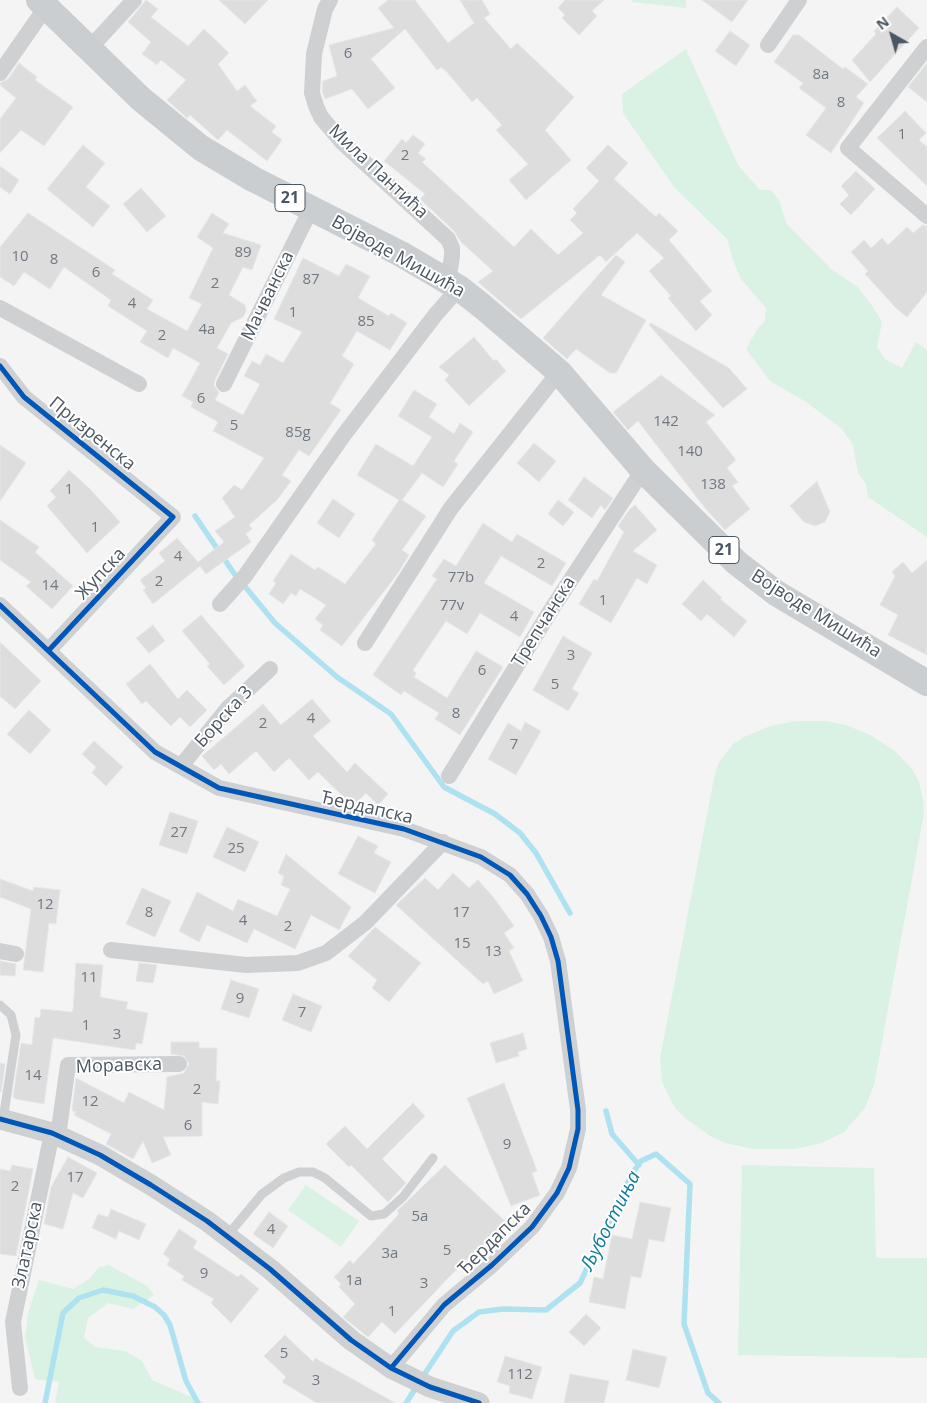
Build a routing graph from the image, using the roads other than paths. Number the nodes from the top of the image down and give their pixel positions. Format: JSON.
{"nodes":[{"id":1,"x":134,"y":0,"type":"edge"},
{"id":2,"x":330,"y":0,"type":"edge"},
{"id":3,"x":799,"y":0,"type":"edge"},
{"id":4,"x":42,"y":4,"type":"edge"},
{"id":5,"x":768,"y":45,"type":"dead end"},
{"id":6,"x":927,"y":46,"type":"edge"},
{"id":7,"x":89,"y":49,"type":"junction"},
{"id":8,"x":0,"y":73,"type":"edge"},
{"id":9,"x":311,"y":209,"type":"junction"},
{"id":10,"x":927,"y":216,"type":"edge"},
{"id":11,"x":453,"y":285,"type":"junction"},
{"id":12,"x":0,"y":308,"type":"edge"},
{"id":13,"x":0,"y":366,"type":"edge"},
{"id":14,"x":559,"y":372,"type":"junction"},
{"id":15,"x":139,"y":384,"type":"dead end"},
{"id":16,"x":224,"y":384,"type":"dead end"},
{"id":17,"x":643,"y":470,"type":"junction"},
{"id":18,"x":173,"y":518,"type":"joint"},
{"id":19,"x":220,"y":604,"type":"dead end"},
{"id":20,"x":0,"y":605,"type":"edge"},
{"id":21,"x":365,"y":643,"type":"dead end"},
{"id":22,"x":49,"y":650,"type":"junction"},
{"id":23,"x":270,"y":669,"type":"dead end"},
{"id":24,"x":927,"y":683,"type":"edge"},
{"id":25,"x":180,"y":766,"type":"junction"},
{"id":26,"x":448,"y":776,"type":"dead end"},
{"id":27,"x":443,"y":842,"type":"junction"},
{"id":28,"x":111,"y":950,"type":"dead end"},
{"id":29,"x":0,"y":951,"type":"edge"},
{"id":30,"x":16,"y":954,"type":"dead end"},
{"id":31,"x":0,"y":1005,"type":"edge"},
{"id":32,"x":179,"y":1064,"type":"dead end"},
{"id":33,"x":1,"y":1120,"type":"edge"},
{"id":34,"x":55,"y":1135,"type":"junction"},
{"id":35,"x":433,"y":1158,"type":"dead end"},
{"id":36,"x":226,"y":1236,"type":"junction"},
{"id":37,"x":400,"y":1373,"type":"junction"},
{"id":38,"x":20,"y":1388,"type":"dead end"},
{"id":39,"x":452,"y":1399,"type":"edge"},
{"id":40,"x":479,"y":1403,"type":"edge"}],
"edges":[{"from":1,"to":7,"type":"street"},
{"from":2,"to":11,"type":"street","name":"Мила Пантића"},
{"from":3,"to":5,"type":"street"},
{"from":4,"to":7,"type":"main road","name":"Војводе Мишића","number":"21"},
{"from":4,"to":8,"type":"street"},
{"from":6,"to":10,"type":"street"},
{"from":7,"to":9,"type":"main road","name":"Војводе Мишића","number":"21"},
{"from":9,"to":11,"type":"main road","name":"Војводе Мишића","number":"21"},
{"from":9,"to":16,"type":"street","name":"Мачванска"},
{"from":11,"to":14,"type":"main road","name":"Војводе Мишића","number":"21"},
{"from":11,"to":19,"type":"street"},
{"from":12,"to":15,"type":"street"},
{"from":13,"to":18,"type":"street","name":"Призренска"},
{"from":14,"to":17,"type":"main road","name":"Војводе Мишића","number":"21"},
{"from":14,"to":21,"type":"street"},
{"from":17,"to":24,"type":"main road","name":"Војводе Мишића","number":"21"},
{"from":17,"to":26,"type":"street","name":"Трепчанска"},
{"from":18,"to":22,"type":"street","name":"Жупска"},
{"from":20,"to":22,"type":"street","name":"Ђердапска"},
{"from":22,"to":25,"type":"street","name":"Ђердапска"},
{"from":23,"to":25,"type":"street","name":"Борска 3"},
{"from":25,"to":27,"type":"street","name":"Ђердапска"},
{"from":27,"to":28,"type":"street"},
{"from":27,"to":37,"type":"street","name":"Ђердапска"},
{"from":29,"to":30,"type":"street"},
{"from":31,"to":33,"type":"lane"},
{"from":32,"to":34,"type":"street","name":"Моравска"},
{"from":33,"to":34,"type":"street"},
{"from":34,"to":36,"type":"street"},
{"from":34,"to":38,"type":"street","name":"Златарска"},
{"from":35,"to":36,"type":"lane"},
{"from":36,"to":37,"type":"street"},
{"from":37,"to":39,"type":"street"},
{"from":39,"to":40,"type":"street"}]}
